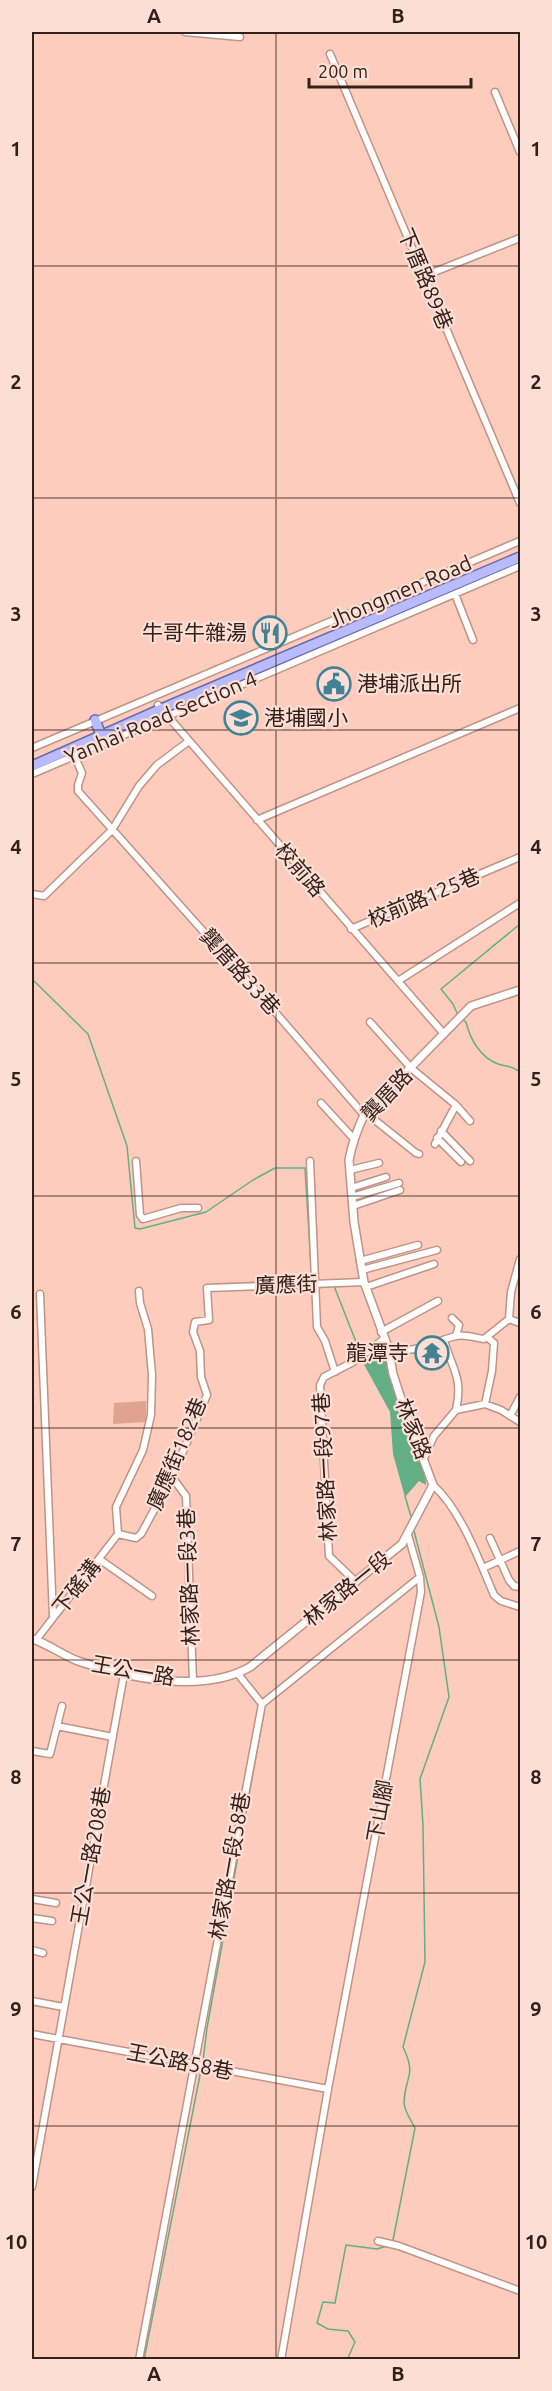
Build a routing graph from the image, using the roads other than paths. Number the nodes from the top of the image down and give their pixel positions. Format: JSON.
{"nodes":[{"id":1,"x":185,"y":32,"type":"edge"},
{"id":2,"x":240,"y":37,"type":"dead end"},
{"id":3,"x":330,"y":54,"type":"dead end"},
{"id":4,"x":495,"y":92,"type":"dead end"},
{"id":5,"x":520,"y":152,"type":"edge"},
{"id":6,"x":520,"y":238,"type":"edge"},
{"id":7,"x":424,"y":276,"type":"junction"},
{"id":8,"x":520,"y":503,"type":"edge"},
{"id":9,"x":520,"y":541,"type":"edge"},
{"id":10,"x":520,"y":552,"type":"edge"},
{"id":11,"x":520,"y":557,"type":"edge"},
{"id":12,"x":520,"y":566,"type":"edge"},
{"id":13,"x":475,"y":573,"type":"junction"},
{"id":14,"x":455,"y":594,"type":"junction"},
{"id":15,"x":320,"y":638,"type":"junction"},
{"id":16,"x":473,"y":640,"type":"dead end"},
{"id":17,"x":285,"y":653,"type":"junction"},
{"id":18,"x":520,"y":708,"type":"edge"},
{"id":19,"x":162,"y":710,"type":"junction"},
{"id":20,"x":95,"y":720,"type":"junction"},
{"id":21,"x":99,"y":730,"type":"junction"},
{"id":22,"x":189,"y":741,"type":"junction"},
{"id":23,"x":32,"y":748,"type":"edge"},
{"id":24,"x":74,"y":755,"type":"junction"},
{"id":25,"x":34,"y":763,"type":"edge"},
{"id":26,"x":32,"y":774,"type":"edge"},
{"id":27,"x":257,"y":820,"type":"junction"},
{"id":28,"x":112,"y":830,"type":"junction"},
{"id":29,"x":520,"y":857,"type":"edge"},
{"id":30,"x":32,"y":894,"type":"edge"},
{"id":31,"x":520,"y":903,"type":"edge"},
{"id":32,"x":351,"y":929,"type":"junction"},
{"id":33,"x":398,"y":981,"type":"junction"},
{"id":34,"x":520,"y":990,"type":"edge"},
{"id":35,"x":370,"y":1022,"type":"dead end"},
{"id":36,"x":444,"y":1034,"type":"junction"},
{"id":37,"x":412,"y":1069,"type":"junction"},
{"id":38,"x":321,"y":1103,"type":"dead end"},
{"id":39,"x":456,"y":1105,"type":"junction"},
{"id":40,"x":365,"y":1114,"type":"junction"},
{"id":41,"x":470,"y":1120,"type":"dead end"},
{"id":42,"x":441,"y":1131,"type":"junction"},
{"id":43,"x":354,"y":1139,"type":"junction"},
{"id":44,"x":419,"y":1154,"type":"dead end"},
{"id":45,"x":136,"y":1161,"type":"dead end"},
{"id":46,"x":310,"y":1161,"type":"dead end"},
{"id":47,"x":470,"y":1161,"type":"dead end"},
{"id":48,"x":461,"y":1162,"type":"dead end"},
{"id":49,"x":380,"y":1163,"type":"dead end"},
{"id":50,"x":350,"y":1170,"type":"junction"},
{"id":51,"x":386,"y":1177,"type":"dead end"},
{"id":52,"x":351,"y":1188,"type":"junction"},
{"id":53,"x":352,"y":1197,"type":"junction"},
{"id":54,"x":353,"y":1206,"type":"junction"},
{"id":55,"x":198,"y":1208,"type":"dead end"},
{"id":56,"x":354,"y":1222,"type":"joint"},
{"id":57,"x":418,"y":1245,"type":"dead end"},
{"id":58,"x":437,"y":1250,"type":"dead end"},
{"id":59,"x":520,"y":1260,"type":"edge"},
{"id":60,"x":360,"y":1261,"type":"junction"},
{"id":61,"x":434,"y":1264,"type":"dead end"},
{"id":62,"x":362,"y":1270,"type":"junction"},
{"id":63,"x":365,"y":1284,"type":"junction"},
{"id":64,"x":313,"y":1286,"type":"junction"},
{"id":65,"x":207,"y":1288,"type":"joint"},
{"id":66,"x":139,"y":1291,"type":"dead end"},
{"id":67,"x":40,"y":1294,"type":"dead end"},
{"id":68,"x":438,"y":1301,"type":"dead end"},
{"id":69,"x":452,"y":1318,"type":"dead end"},
{"id":70,"x":509,"y":1319,"type":"junction"},
{"id":71,"x":520,"y":1323,"type":"edge"},
{"id":72,"x":382,"y":1335,"type":"junction"},
{"id":73,"x":456,"y":1336,"type":"junction"},
{"id":74,"x":488,"y":1338,"type":"junction"},
{"id":75,"x":444,"y":1341,"type":"junction"},
{"id":76,"x":388,"y":1347,"type":"junction"},
{"id":77,"x":335,"y":1372,"type":"junction"},
{"id":78,"x":520,"y":1397,"type":"edge"},
{"id":79,"x":485,"y":1404,"type":"junction"},
{"id":80,"x":456,"y":1410,"type":"junction"},
{"id":81,"x":510,"y":1416,"type":"junction"},
{"id":82,"x":520,"y":1422,"type":"edge"},
{"id":83,"x":424,"y":1458,"type":"junction"},
{"id":84,"x":172,"y":1477,"type":"junction"},
{"id":85,"x":433,"y":1485,"type":"junction"},
{"id":86,"x":118,"y":1534,"type":"junction"},
{"id":87,"x":408,"y":1535,"type":"junction"},
{"id":88,"x":490,"y":1538,"type":"dead end"},
{"id":89,"x":520,"y":1551,"type":"edge"},
{"id":90,"x":99,"y":1558,"type":"junction"},
{"id":91,"x":501,"y":1560,"type":"junction"},
{"id":92,"x":483,"y":1568,"type":"junction"},
{"id":93,"x":420,"y":1577,"type":"junction"},
{"id":94,"x":356,"y":1582,"type":"junction"},
{"id":95,"x":520,"y":1587,"type":"edge"},
{"id":96,"x":152,"y":1596,"type":"dead end"},
{"id":97,"x":520,"y":1607,"type":"edge"},
{"id":98,"x":53,"y":1617,"type":"junction"},
{"id":99,"x":34,"y":1640,"type":"edge"},
{"id":100,"x":124,"y":1674,"type":"junction"},
{"id":101,"x":238,"y":1674,"type":"junction"},
{"id":102,"x":193,"y":1681,"type":"junction"},
{"id":103,"x":262,"y":1704,"type":"junction"},
{"id":104,"x":62,"y":1706,"type":"dead end"},
{"id":105,"x":57,"y":1726,"type":"junction"},
{"id":106,"x":113,"y":1737,"type":"junction"},
{"id":107,"x":32,"y":1751,"type":"edge"},
{"id":108,"x":32,"y":1899,"type":"edge"},
{"id":109,"x":56,"y":1903,"type":"dead end"},
{"id":110,"x":32,"y":1918,"type":"edge"},
{"id":111,"x":52,"y":1921,"type":"dead end"},
{"id":112,"x":32,"y":1950,"type":"edge"},
{"id":113,"x":43,"y":1953,"type":"dead end"},
{"id":114,"x":32,"y":2001,"type":"edge"},
{"id":115,"x":63,"y":2007,"type":"junction"},
{"id":116,"x":32,"y":2034,"type":"edge"},
{"id":117,"x":57,"y":2038,"type":"junction"},
{"id":118,"x":193,"y":2065,"type":"junction"},
{"id":119,"x":328,"y":2089,"type":"junction"},
{"id":120,"x":32,"y":2187,"type":"edge"},
{"id":121,"x":378,"y":2241,"type":"dead end"},
{"id":122,"x":520,"y":2291,"type":"edge"},
{"id":123,"x":139,"y":2360,"type":"edge"},
{"id":124,"x":281,"y":2360,"type":"edge"}],
"edges":[{"from":1,"to":2,"type":"street"},
{"from":3,"to":7,"type":"street","name":"下厝路89巷"},
{"from":4,"to":5,"type":"street"},
{"from":6,"to":7,"type":"street"},
{"from":7,"to":8,"type":"street","name":"下厝路89巷"},
{"from":9,"to":13,"type":"street","name":"Jhongmen Road"},
{"from":10,"to":13,"type":"main road","name":"Jhongmen Road"},
{"from":11,"to":13,"type":"main road","name":"Jhongmen Road"},
{"from":12,"to":13,"type":"street","name":"Jhongmen Road"},
{"from":13,"to":14,"type":"street","name":"Jhongmen Road"},
{"from":13,"to":15,"type":"main road","name":"Jhongmen Road"},
{"from":14,"to":15,"type":"street","name":"Jhongmen Road"},
{"from":14,"to":16,"type":"street"},
{"from":15,"to":17,"type":"main road","name":"Jhongmen Road"},
{"from":15,"to":17,"type":"street","name":"Jhongmen Road"},
{"from":17,"to":19,"type":"main road","name":"Yanhai Road Section 4"},
{"from":17,"to":19,"type":"street","name":"Yanhai Road Section 4"},
{"from":17,"to":20,"type":"street","name":"Yanhai Road Section 4"},
{"from":18,"to":27,"type":"street"},
{"from":19,"to":21,"type":"main road","name":"Yanhai Road Section 4"},
{"from":19,"to":22,"type":"street","name":"校前路"},
{"from":19,"to":24,"type":"street","name":"Yanhai Road Section 4"},
{"from":19,"to":25,"type":"main road","name":"Yanhai Road Section 4"},
{"from":20,"to":21,"type":"main road"},
{"from":20,"to":23,"type":"street","name":"Yanhai Road Section 4"},
{"from":21,"to":25,"type":"main road","name":"Yanhai Road Section 4"},
{"from":22,"to":27,"type":"street","name":"校前路"},
{"from":22,"to":28,"type":"street"},
{"from":24,"to":25,"type":"street","name":"Yanhai Road Section 4"},
{"from":24,"to":28,"type":"street","name":"龔厝路33巷"},
{"from":25,"to":26,"type":"street","name":"Yanhai Road Section 4"},
{"from":27,"to":32,"type":"street","name":"校前路"},
{"from":28,"to":30,"type":"street"},
{"from":28,"to":40,"type":"street","name":"龔厝路33巷"},
{"from":29,"to":32,"type":"street","name":"校前路125巷"},
{"from":31,"to":33,"type":"street"},
{"from":32,"to":33,"type":"street","name":"校前路"},
{"from":33,"to":36,"type":"street","name":"校前路"},
{"from":34,"to":36,"type":"street","name":"龔厝路"},
{"from":35,"to":37,"type":"street"},
{"from":36,"to":37,"type":"street","name":"龔厝路"},
{"from":37,"to":39,"type":"street"},
{"from":37,"to":40,"type":"street","name":"龔厝路"},
{"from":38,"to":43,"type":"street"},
{"from":39,"to":41,"type":"street"},
{"from":39,"to":42,"type":"street"},
{"from":40,"to":43,"type":"street","name":"龔厝路"},
{"from":40,"to":44,"type":"street","name":"龔厝路33巷"},
{"from":42,"to":47,"type":"street"},
{"from":42,"to":48,"type":"street"},
{"from":43,"to":50,"type":"street","name":"龔厝路"},
{"from":45,"to":55,"type":"street"},
{"from":46,"to":64,"type":"street"},
{"from":49,"to":50,"type":"street"},
{"from":50,"to":52,"type":"street","name":"龔厝路"},
{"from":51,"to":52,"type":"street"},
{"from":52,"to":53,"type":"street","name":"龔厝路"},
{"from":53,"to":54,"type":"street","name":"龔厝路"},
{"from":53,"to":54,"type":"street"},
{"from":54,"to":56,"type":"street","name":"龔厝路"},
{"from":56,"to":60,"type":"street","name":"林家路"},
{"from":57,"to":60,"type":"street"},
{"from":58,"to":62,"type":"street"},
{"from":59,"to":70,"type":"street"},
{"from":60,"to":62,"type":"street","name":"林家路"},
{"from":61,"to":63,"type":"street","name":"廣應街"},
{"from":62,"to":63,"type":"street","name":"林家路"},
{"from":63,"to":64,"type":"street","name":"廣應街"},
{"from":63,"to":72,"type":"street","name":"林家路"},
{"from":64,"to":65,"type":"street","name":"廣應街"},
{"from":64,"to":77,"type":"street"},
{"from":65,"to":84,"type":"street","name":"廣應街182巷"},
{"from":66,"to":86,"type":"street"},
{"from":67,"to":98,"type":"street"},
{"from":68,"to":72,"type":"street","name":"林家路一段97巷"},
{"from":69,"to":73,"type":"street"},
{"from":70,"to":71,"type":"street"},
{"from":70,"to":74,"type":"street"},
{"from":72,"to":76,"type":"street","name":"林家路"},
{"from":72,"to":77,"type":"street","name":"林家路一段97巷"},
{"from":73,"to":74,"type":"street"},
{"from":73,"to":75,"type":"street"},
{"from":74,"to":79,"type":"street"},
{"from":75,"to":76,"type":"street"},
{"from":75,"to":80,"type":"street"},
{"from":76,"to":83,"type":"street","name":"林家路"},
{"from":77,"to":94,"type":"street","name":"林家路一段97巷"},
{"from":78,"to":81,"type":"street"},
{"from":79,"to":80,"type":"street"},
{"from":79,"to":81,"type":"street"},
{"from":80,"to":83,"type":"street"},
{"from":81,"to":82,"type":"street"},
{"from":83,"to":85,"type":"street","name":"林家路"},
{"from":84,"to":86,"type":"street","name":"廣應街182巷"},
{"from":84,"to":102,"type":"street","name":"林家路一段3巷"},
{"from":85,"to":87,"type":"street","name":"林家路一段"},
{"from":85,"to":92,"type":"street","name":"林家路"},
{"from":86,"to":90,"type":"street","name":"下磘溝"},
{"from":87,"to":93,"type":"street","name":"下山腳"},
{"from":87,"to":94,"type":"street","name":"林家路一段"},
{"from":88,"to":91,"type":"street"},
{"from":89,"to":91,"type":"street"},
{"from":90,"to":96,"type":"street"},
{"from":90,"to":98,"type":"street","name":"下磘溝"},
{"from":91,"to":92,"type":"street"},
{"from":91,"to":95,"type":"street"},
{"from":92,"to":97,"type":"street","name":"林家路"},
{"from":93,"to":103,"type":"street"},
{"from":93,"to":119,"type":"street","name":"下山腳"},
{"from":94,"to":101,"type":"street","name":"林家路一段"},
{"from":98,"to":99,"type":"street","name":"下磘溝"},
{"from":99,"to":100,"type":"street","name":"王公一路"},
{"from":100,"to":102,"type":"street","name":"王公一路"},
{"from":100,"to":106,"type":"street","name":"王公一路208巷"},
{"from":101,"to":102,"type":"street","name":"王公一路"},
{"from":101,"to":103,"type":"street"},
{"from":103,"to":118,"type":"street","name":"林家路一段58巷"},
{"from":104,"to":105,"type":"street"},
{"from":105,"to":106,"type":"street"},
{"from":105,"to":107,"type":"street"},
{"from":106,"to":115,"type":"street","name":"王公一路208巷"},
{"from":108,"to":109,"type":"street"},
{"from":110,"to":111,"type":"street"},
{"from":112,"to":113,"type":"street"},
{"from":114,"to":115,"type":"street"},
{"from":115,"to":117,"type":"street","name":"王公一路208巷"},
{"from":116,"to":117,"type":"street","name":"王公路58巷"},
{"from":117,"to":118,"type":"street","name":"王公路58巷"},
{"from":117,"to":120,"type":"street","name":"王公一路208巷"},
{"from":118,"to":119,"type":"street","name":"王公路58巷"},
{"from":118,"to":123,"type":"street","name":"林家路一段58巷"},
{"from":119,"to":124,"type":"street"},
{"from":121,"to":122,"type":"street"}]}
